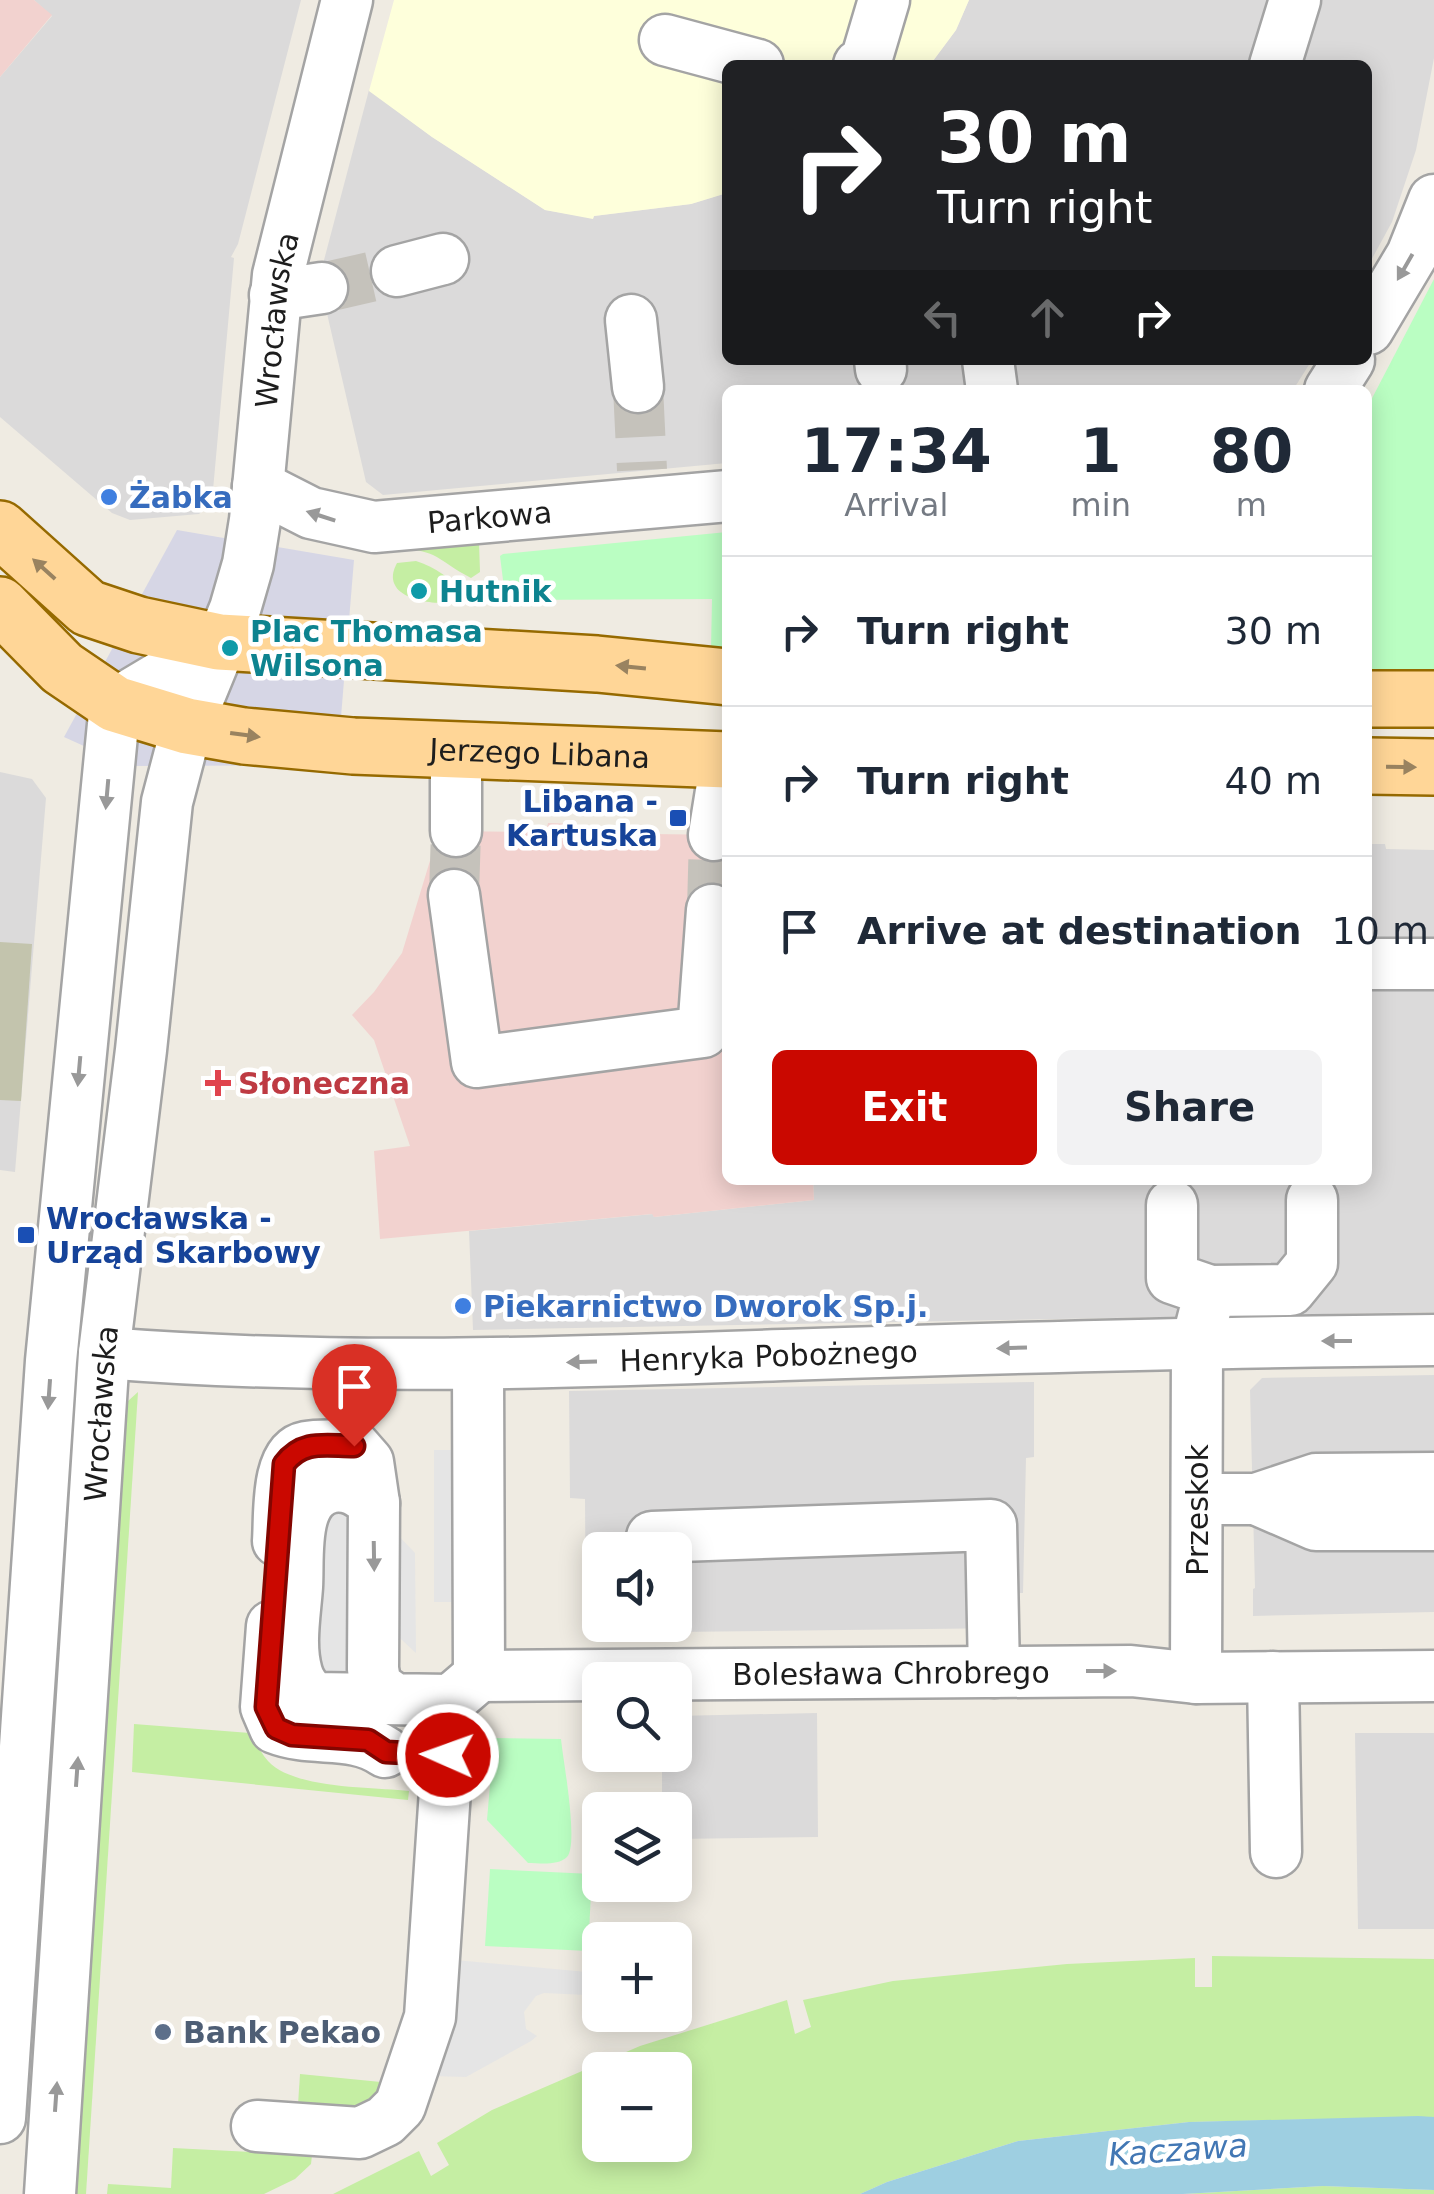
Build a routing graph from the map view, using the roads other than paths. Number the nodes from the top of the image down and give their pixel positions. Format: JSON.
{"nodes":[{"id":1,"x":347,"y":0,"type":"edge"},
{"id":2,"x":884,"y":0,"type":"edge"},
{"id":3,"x":1295,"y":0,"type":"edge"},
{"id":4,"x":665,"y":40,"type":"dead end"},
{"id":5,"x":739,"y":60,"type":"edge"},
{"id":6,"x":865,"y":60,"type":"edge"},
{"id":7,"x":1277,"y":60,"type":"edge"},
{"id":8,"x":1434,"y":200,"type":"edge"},
{"id":9,"x":631,"y":320,"type":"dead end"},
{"id":10,"x":1372,"y":323,"type":"edge"},
{"id":11,"x":638,"y":386,"type":"tunnel mouth"},
{"id":12,"x":258,"y":486,"type":"junction"},
{"id":13,"x":722,"y":495,"type":"edge"},
{"id":14,"x":0,"y":530,"type":"edge"},
{"id":15,"x":0,"y":605,"type":"edge"},
{"id":16,"x":220,"y":642,"type":"junction"},
{"id":17,"x":722,"y":676,"type":"edge"},
{"id":18,"x":1372,"y":699,"type":"edge"},
{"id":19,"x":1434,"y":699,"type":"edge"},
{"id":20,"x":115,"y":704,"type":"junction"},
{"id":21,"x":187,"y":726,"type":"junction"},
{"id":22,"x":456,"y":751,"type":"junction"},
{"id":23,"x":722,"y":760,"type":"edge"},
{"id":24,"x":1372,"y":766,"type":"edge"},
{"id":25,"x":1434,"y":767,"type":"edge"},
{"id":26,"x":722,"y":789,"type":"edge"},
{"id":27,"x":456,"y":831,"type":"tunnel mouth"},
{"id":28,"x":714,"y":835,"type":"tunnel mouth"},
{"id":29,"x":454,"y":895,"type":"tunnel mouth"},
{"id":30,"x":712,"y":910,"type":"tunnel mouth"},
{"id":31,"x":1372,"y":964,"type":"edge"},
{"id":32,"x":1434,"y":964,"type":"edge"},
{"id":33,"x":1312,"y":1200,"type":"dead end"},
{"id":34,"x":1172,"y":1204,"type":"dead end"},
{"id":35,"x":1210,"y":1292,"type":"junction"},
{"id":36,"x":1434,"y":1340,"type":"edge"},
{"id":37,"x":1197,"y":1342,"type":"junction"},
{"id":38,"x":104,"y":1353,"type":"junction"},
{"id":39,"x":478,"y":1366,"type":"junction"},
{"id":40,"x":1434,"y":1478,"type":"edge"},
{"id":41,"x":1197,"y":1499,"type":"junction"},
{"id":42,"x":1256,"y":1499,"type":"junction"},
{"id":43,"x":374,"y":1503,"type":"junction"},
{"id":44,"x":1434,"y":1526,"type":"edge"},
{"id":45,"x":692,"y":1536,"type":"edge"},
{"id":46,"x":994,"y":1672,"type":"junction"},
{"id":47,"x":1434,"y":1676,"type":"edge"},
{"id":48,"x":1196,"y":1678,"type":"junction"},
{"id":49,"x":1273,"y":1678,"type":"junction"},
{"id":50,"x":464,"y":1688,"type":"junction"},
{"id":51,"x":393,"y":1698,"type":"junction"},
{"id":52,"x":13,"y":1716,"type":"edge"},
{"id":53,"x":448,"y":1755,"type":"junction"},
{"id":54,"x":8,"y":1841,"type":"edge"},
{"id":55,"x":1276,"y":1852,"type":"dead end"},
{"id":56,"x":0,"y":2118,"type":"edge"},
{"id":57,"x":256,"y":2126,"type":"dead end"},
{"id":58,"x":50,"y":2194,"type":"edge"}],
"edges":[{"from":1,"to":12,"type":"street","name":"Wrocławska"},
{"from":2,"to":6,"type":"street"},
{"from":3,"to":7,"type":"street"},
{"from":4,"to":5,"type":"street"},
{"from":8,"to":10,"type":"street","one_way":true},
{"from":9,"to":11,"type":"street"},
{"from":13,"to":12,"type":"street","name":"Parkowa","one_way":true},
{"from":12,"to":16,"type":"street","name":"Wrocławska"},
{"from":16,"to":14,"type":"main road","one_way":true},
{"from":15,"to":20,"type":"main road","name":"Jerzego Libana"},
{"from":17,"to":16,"type":"main road","one_way":true},
{"from":16,"to":20,"type":"street"},
{"from":16,"to":21,"type":"street","name":"Wrocławska"},
{"from":18,"to":19,"type":"main road"},
{"from":20,"to":21,"type":"main road","name":"Jerzego Libana"},
{"from":20,"to":52,"type":"street","name":"Wrocławska","one_way":true},
{"from":21,"to":22,"type":"main road","name":"Jerzego Libana","one_way":true},
{"from":21,"to":38,"type":"street","name":"Wrocławska"},
{"from":22,"to":23,"type":"main road","name":"Jerzego Libana"},
{"from":22,"to":27,"type":"street"},
{"from":24,"to":25,"type":"main road","one_way":true},
{"from":26,"to":28,"type":"street"},
{"from":29,"to":30,"type":"street"},
{"from":31,"to":32,"type":"street"},
{"from":33,"to":35,"type":"street"},
{"from":34,"to":35,"type":"street"},
{"from":35,"to":37,"type":"street","name":"Przeskok"},
{"from":36,"to":37,"type":"street","name":"Henryka Pobożnego","one_way":true},
{"from":37,"to":39,"type":"street","name":"Henryka Pobożnego","one_way":true},
{"from":37,"to":41,"type":"street","name":"Przeskok"},
{"from":38,"to":39,"type":"street","name":"Henryka Pobożnego"},
{"from":58,"to":38,"type":"street","name":"Wrocławska","one_way":true},
{"from":39,"to":50,"type":"street"},
{"from":40,"to":42,"type":"street"},
{"from":41,"to":42,"type":"street"},
{"from":41,"to":48,"type":"street","name":"Przeskok"},
{"from":42,"to":44,"type":"street"},
{"from":43,"to":51,"type":"street","one_way":true},
{"from":43,"to":51,"type":"street","name":"Bolesława Chrobrego"},
{"from":43,"to":53,"type":"street"},
{"from":45,"to":46,"type":"street"},
{"from":46,"to":48,"type":"street","name":"Bolesława Chrobrego","one_way":true},
{"from":46,"to":50,"type":"street","name":"Bolesława Chrobrego"},
{"from":47,"to":49,"type":"street","name":"Bolesława Chrobrego"},
{"from":48,"to":49,"type":"street","name":"Bolesława Chrobrego"},
{"from":49,"to":55,"type":"street"},
{"from":50,"to":51,"type":"street","name":"Bolesława Chrobrego"},
{"from":50,"to":53,"type":"street"},
{"from":52,"to":54,"type":"street","name":"Wrocławska"},
{"from":53,"to":57,"type":"street"},
{"from":54,"to":56,"type":"street","name":"Wrocławska"}]}
